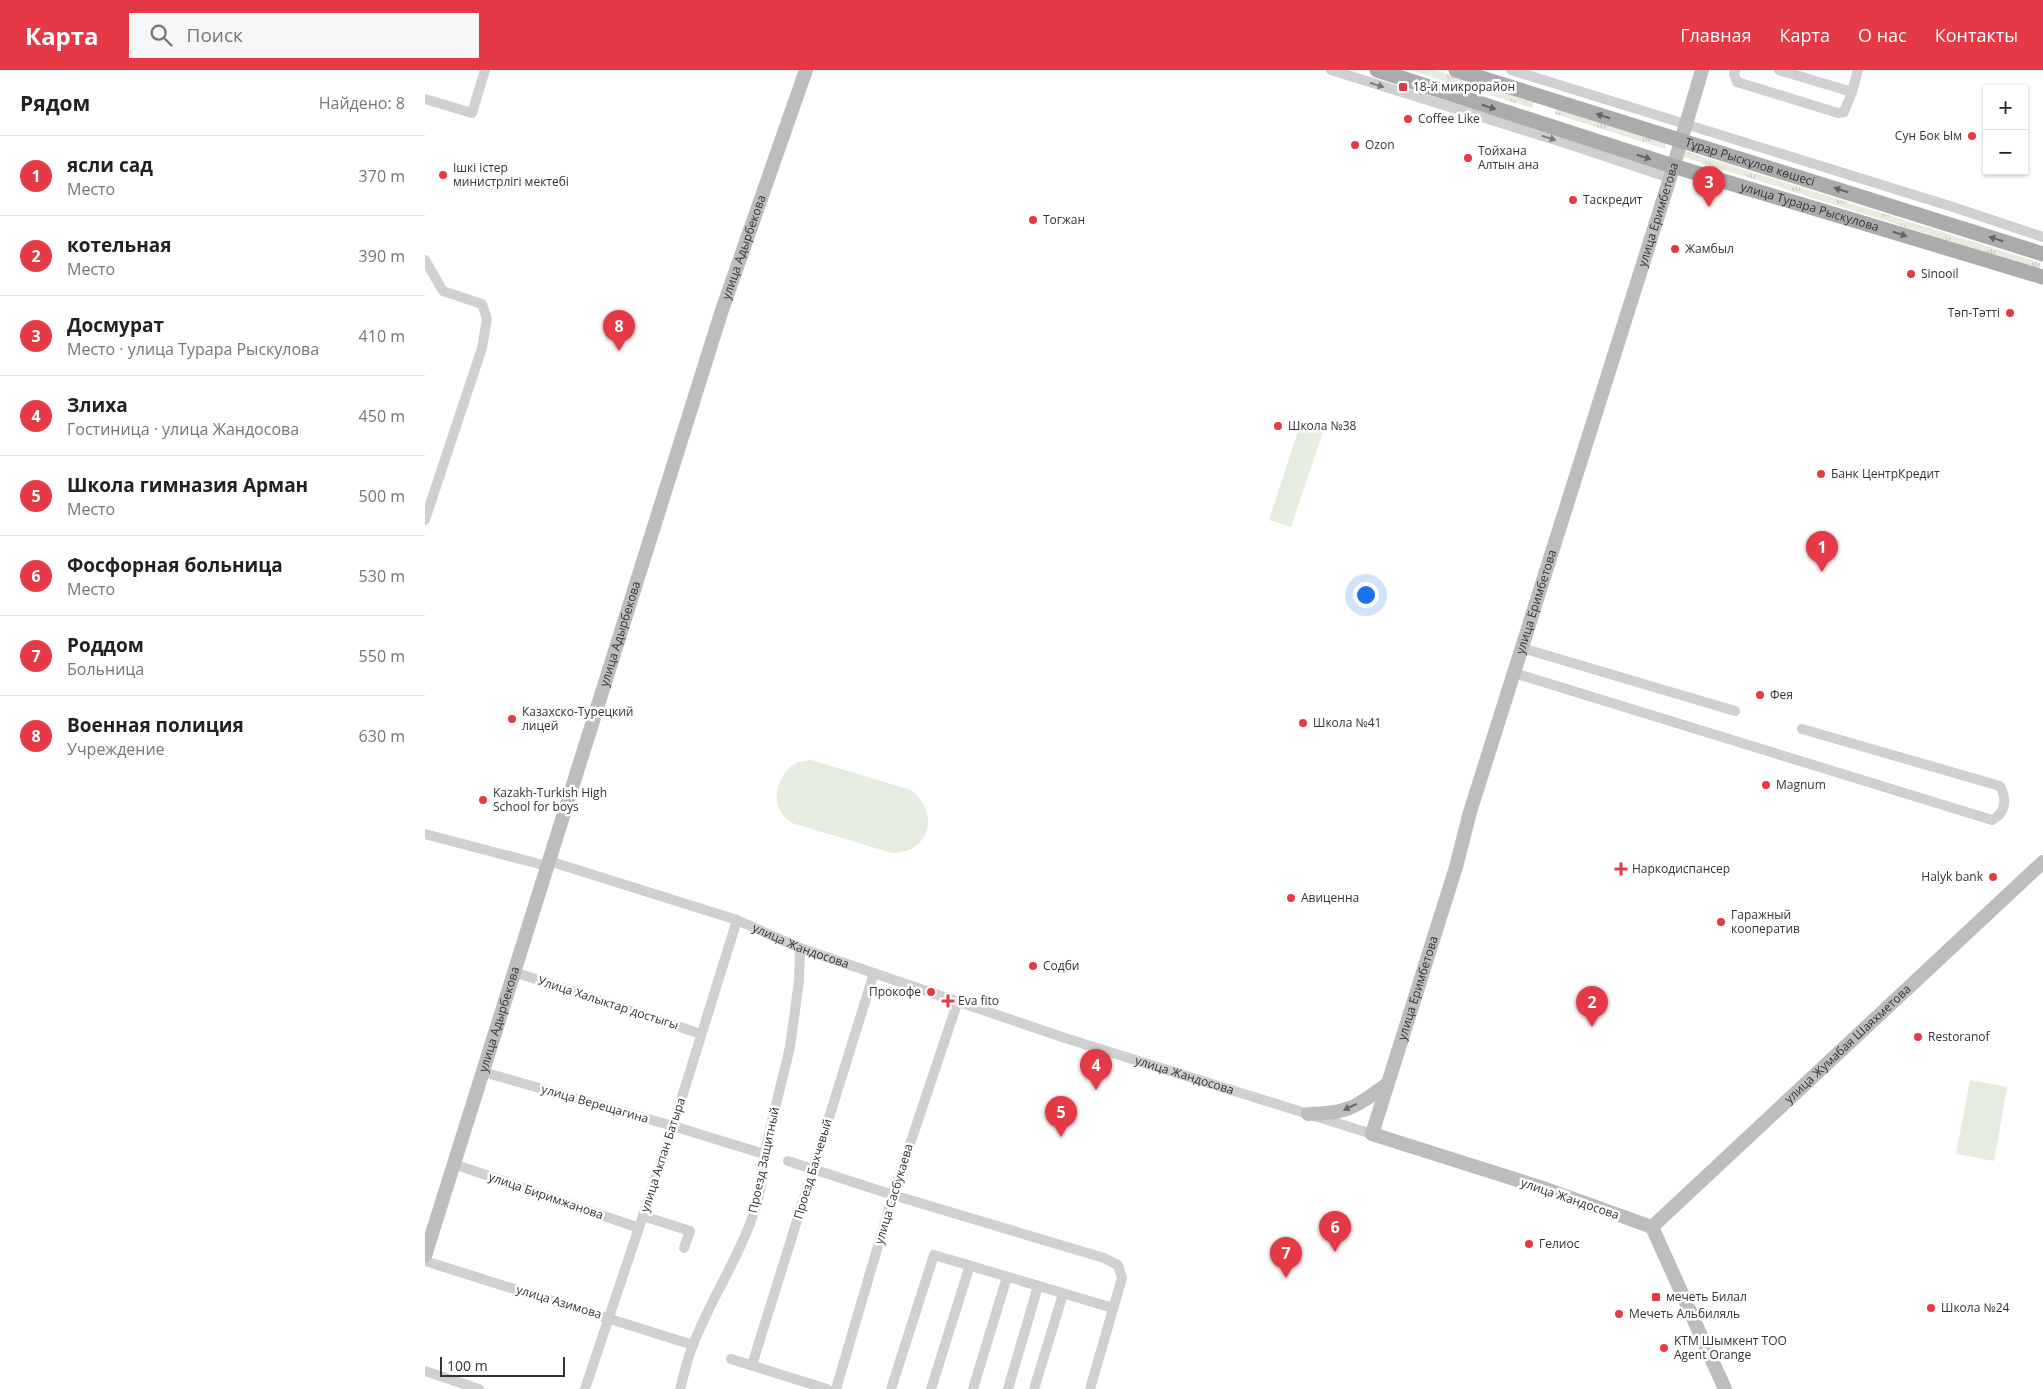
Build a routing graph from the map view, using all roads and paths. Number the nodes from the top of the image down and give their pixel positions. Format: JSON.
{"nodes":[{"id":1,"x":485,"y":70,"type":"edge"},
{"id":2,"x":806,"y":70,"type":"edge"},
{"id":3,"x":1331,"y":70,"type":"edge"},
{"id":4,"x":1377,"y":70,"type":"edge"},
{"id":5,"x":1456,"y":70,"type":"edge"},
{"id":6,"x":1511,"y":70,"type":"edge"},
{"id":7,"x":1702,"y":70,"type":"edge"},
{"id":8,"x":1735,"y":70,"type":"edge"},
{"id":9,"x":1779,"y":70,"type":"edge"},
{"id":10,"x":1858,"y":70,"type":"edge"},
{"id":11,"x":1852,"y":92,"type":"junction"},
{"id":12,"x":1544,"y":98,"type":"junction"},
{"id":13,"x":425,"y":99,"type":"edge"},
{"id":14,"x":1537,"y":123,"type":"junction"},
{"id":15,"x":1685,"y":124,"type":"junction"},
{"id":16,"x":1680,"y":140,"type":"junction"},
{"id":17,"x":1569,"y":144,"type":"junction"},
{"id":18,"x":1604,"y":144,"type":"junction"},
{"id":19,"x":1672,"y":172,"type":"junction"},
{"id":20,"x":2043,"y":237,"type":"edge"},
{"id":21,"x":2043,"y":254,"type":"edge"},
{"id":22,"x":425,"y":260,"type":"edge"},
{"id":23,"x":2043,"y":277,"type":"edge"},
{"id":24,"x":425,"y":520,"type":"edge"},
{"id":25,"x":1521,"y":648,"type":"junction"},
{"id":26,"x":1514,"y":673,"type":"junction"},
{"id":27,"x":1735,"y":712,"type":"dead end"},
{"id":28,"x":1803,"y":728,"type":"dead end"},
{"id":29,"x":425,"y":834,"type":"edge"},
{"id":30,"x":2043,"y":862,"type":"edge"},
{"id":31,"x":548,"y":864,"type":"junction"},
{"id":32,"x":737,"y":920,"type":"junction"},
{"id":33,"x":800,"y":948,"type":"junction"},
{"id":34,"x":514,"y":972,"type":"junction"},
{"id":35,"x":874,"y":973,"type":"junction"},
{"id":36,"x":958,"y":1002,"type":"junction"},
{"id":37,"x":701,"y":1034,"type":"junction"},
{"id":38,"x":483,"y":1072,"type":"junction"},
{"id":39,"x":1387,"y":1084,"type":"junction"},
{"id":40,"x":1308,"y":1114,"type":"junction"},
{"id":41,"x":673,"y":1126,"type":"junction"},
{"id":42,"x":1372,"y":1134,"type":"junction"},
{"id":43,"x":764,"y":1154,"type":"junction"},
{"id":44,"x":788,"y":1161,"type":"dead end"},
{"id":45,"x":454,"y":1164,"type":"junction"},
{"id":46,"x":813,"y":1169,"type":"junction"},
{"id":47,"x":893,"y":1195,"type":"junction"},
{"id":48,"x":643,"y":1216,"type":"junction"},
{"id":49,"x":1652,"y":1227,"type":"junction"},
{"id":50,"x":639,"y":1228,"type":"junction"},
{"id":51,"x":684,"y":1248,"type":"dead end"},
{"id":52,"x":425,"y":1256,"type":"edge"},
{"id":53,"x":425,"y":1261,"type":"edge"},
{"id":54,"x":970,"y":1265,"type":"junction"},
{"id":55,"x":1007,"y":1276,"type":"junction"},
{"id":56,"x":1037,"y":1286,"type":"junction"},
{"id":57,"x":1063,"y":1294,"type":"junction"},
{"id":58,"x":1113,"y":1308,"type":"junction"},
{"id":59,"x":609,"y":1318,"type":"junction"},
{"id":60,"x":693,"y":1345,"type":"junction"},
{"id":61,"x":731,"y":1359,"type":"dead end"},
{"id":62,"x":751,"y":1365,"type":"junction"},
{"id":63,"x":425,"y":1371,"type":"edge"},
{"id":64,"x":479,"y":1389,"type":"edge"},
{"id":65,"x":585,"y":1389,"type":"edge"},
{"id":66,"x":680,"y":1389,"type":"edge"},
{"id":67,"x":827,"y":1389,"type":"edge"},
{"id":68,"x":837,"y":1389,"type":"edge"},
{"id":69,"x":891,"y":1389,"type":"edge"},
{"id":70,"x":931,"y":1389,"type":"edge"},
{"id":71,"x":973,"y":1389,"type":"edge"},
{"id":72,"x":1008,"y":1389,"type":"edge"},
{"id":73,"x":1034,"y":1389,"type":"edge"},
{"id":74,"x":1090,"y":1389,"type":"edge"},
{"id":75,"x":1725,"y":1389,"type":"edge"}],
"edges":[{"from":1,"to":13,"type":"street"},
{"from":2,"to":31,"type":"street","name":"улица Адырбекова"},
{"from":3,"to":17,"type":"street","one_way":true},
{"from":4,"to":14,"type":"main road","name":"улица Турара Рыскулова","one_way":true},
{"from":5,"to":12,"type":"main road","name":"Тұрар Рыскұлов көшесі"},
{"from":6,"to":15,"type":"street"},
{"from":7,"to":15,"type":"street","name":"улица Еримбетова"},
{"from":8,"to":11,"type":"street"},
{"from":9,"to":11,"type":"street"},
{"from":10,"to":11,"type":"street"},
{"from":12,"to":14,"type":"main road"},
{"from":16,"to":12,"type":"main road","name":"Тұрар Рыскұлов көшесі","one_way":true},
{"from":14,"to":18,"type":"main road","name":"улица Турара Рыскулова"},
{"from":15,"to":16,"type":"street","name":"улица Еримбетова"},
{"from":15,"to":20,"type":"street"},
{"from":16,"to":19,"type":"street","name":"улица Еримбетова"},
{"from":21,"to":16,"type":"main road","name":"Тұрар Рыскұлов көшесі","one_way":true},
{"from":17,"to":18,"type":"street"},
{"from":17,"to":19,"type":"street"},
{"from":18,"to":19,"type":"main road","name":"улица Турара Рыскулова","one_way":true},
{"from":19,"to":23,"type":"main road","name":"улица Турара Рыскулова","one_way":true},
{"from":19,"to":25,"type":"street","name":"улица Еримбетова"},
{"from":22,"to":24,"type":"street"},
{"from":25,"to":26,"type":"street","name":"улица Еримбетова"},
{"from":25,"to":27,"type":"street"},
{"from":26,"to":28,"type":"street"},
{"from":26,"to":39,"type":"street","name":"улица Еримбетова"},
{"from":29,"to":31,"type":"street","name":"улица Жандосова"},
{"from":30,"to":49,"type":"street","name":"улица Жумабая Шаяхметова"},
{"from":31,"to":32,"type":"street","name":"улица Жандосова"},
{"from":31,"to":34,"type":"street","name":"улица Адырбекова"},
{"from":32,"to":33,"type":"street","name":"улица Жандосова"},
{"from":32,"to":37,"type":"street","name":"улица Акпан Батыра"},
{"from":33,"to":35,"type":"street","name":"улица Жандосова"},
{"from":33,"to":43,"type":"street","name":"Проезд Защитный"},
{"from":34,"to":37,"type":"street","name":"Улица Халыктар достыгы"},
{"from":34,"to":38,"type":"street","name":"улица Адырбекова"},
{"from":35,"to":36,"type":"street","name":"улица Жандосова"},
{"from":35,"to":46,"type":"street","name":"Проезд Бахчевый"},
{"from":36,"to":40,"type":"street","name":"улица Жандосова"},
{"from":36,"to":47,"type":"street","name":"улица Сасбукаева"},
{"from":37,"to":41,"type":"street","name":"улица Акпан Батыра"},
{"from":38,"to":41,"type":"street","name":"улица Верещагина"},
{"from":38,"to":45,"type":"street","name":"улица Адырбекова"},
{"from":39,"to":40,"type":"street","one_way":true},
{"from":39,"to":42,"type":"street","name":"улица Еримбетова"},
{"from":40,"to":42,"type":"street","name":"улица Жандосова"},
{"from":41,"to":43,"type":"street","name":"улица Верещагина"},
{"from":41,"to":48,"type":"street","name":"улица Акпан Батыра"},
{"from":42,"to":49,"type":"street","name":"улица Жандосова"},
{"from":43,"to":60,"type":"street","name":"Проезд Защитный"},
{"from":44,"to":46,"type":"street"},
{"from":45,"to":50,"type":"street","name":"улица Биримжанова"},
{"from":45,"to":52,"type":"street","name":"улица Адырбекова"},
{"from":46,"to":47,"type":"street"},
{"from":46,"to":62,"type":"street","name":"Проезд Бахчевый"},
{"from":47,"to":58,"type":"street"},
{"from":47,"to":68,"type":"street","name":"улица Сасбукаева"},
{"from":48,"to":50,"type":"street","name":"улица Акпан Батыра"},
{"from":48,"to":51,"type":"street"},
{"from":49,"to":75,"type":"street"},
{"from":50,"to":59,"type":"street","name":"улица Акпан Батыра"},
{"from":53,"to":59,"type":"street","name":"улица Азимова"},
{"from":54,"to":55,"type":"street"},
{"from":54,"to":69,"type":"street"},
{"from":54,"to":70,"type":"street"},
{"from":55,"to":56,"type":"street"},
{"from":55,"to":71,"type":"street"},
{"from":56,"to":57,"type":"street"},
{"from":56,"to":72,"type":"street"},
{"from":57,"to":58,"type":"street"},
{"from":57,"to":73,"type":"street"},
{"from":58,"to":74,"type":"street"},
{"from":59,"to":60,"type":"street","name":"улица Азимова"},
{"from":59,"to":65,"type":"street","name":"улица Акпан Батыра"},
{"from":60,"to":66,"type":"street","name":"Проезд Защитный"},
{"from":61,"to":62,"type":"street"},
{"from":62,"to":67,"type":"street"},
{"from":63,"to":64,"type":"street"}]}
